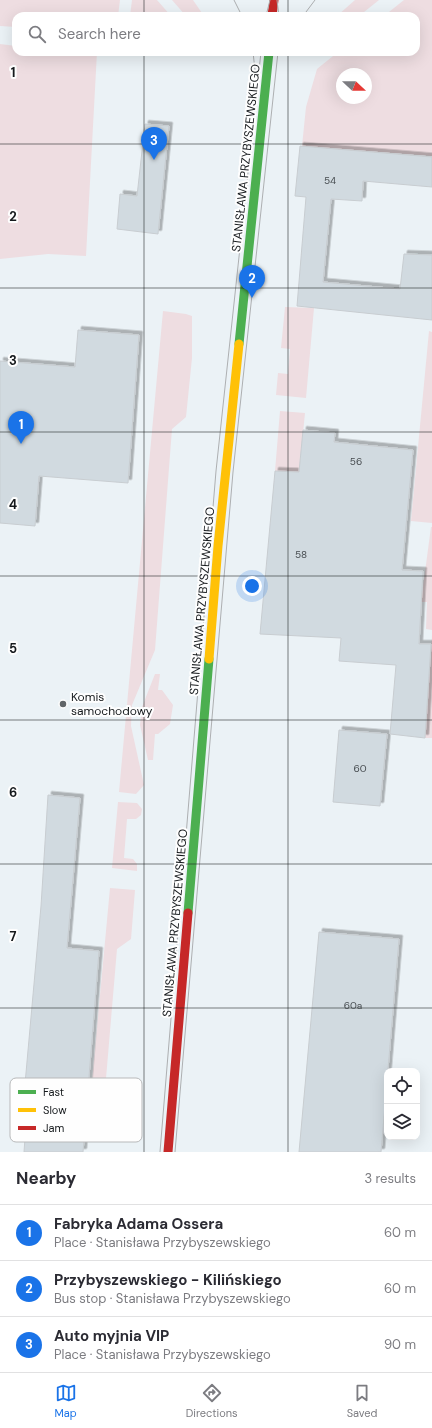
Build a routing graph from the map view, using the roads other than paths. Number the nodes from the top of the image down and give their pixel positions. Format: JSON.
{"nodes":[{"id":1,"x":274,"y":0,"type":"edge"},
{"id":2,"x":272,"y":12,"type":"edge"},
{"id":3,"x":269,"y":56,"type":"edge"},
{"id":4,"x":168,"y":1152,"type":"edge"}],
"edges":[{"from":1,"to":2,"type":"street"},
{"from":3,"to":4,"type":"street","name":"STANISŁAWA PRZYBYSZEWSKIEGO"}]}
